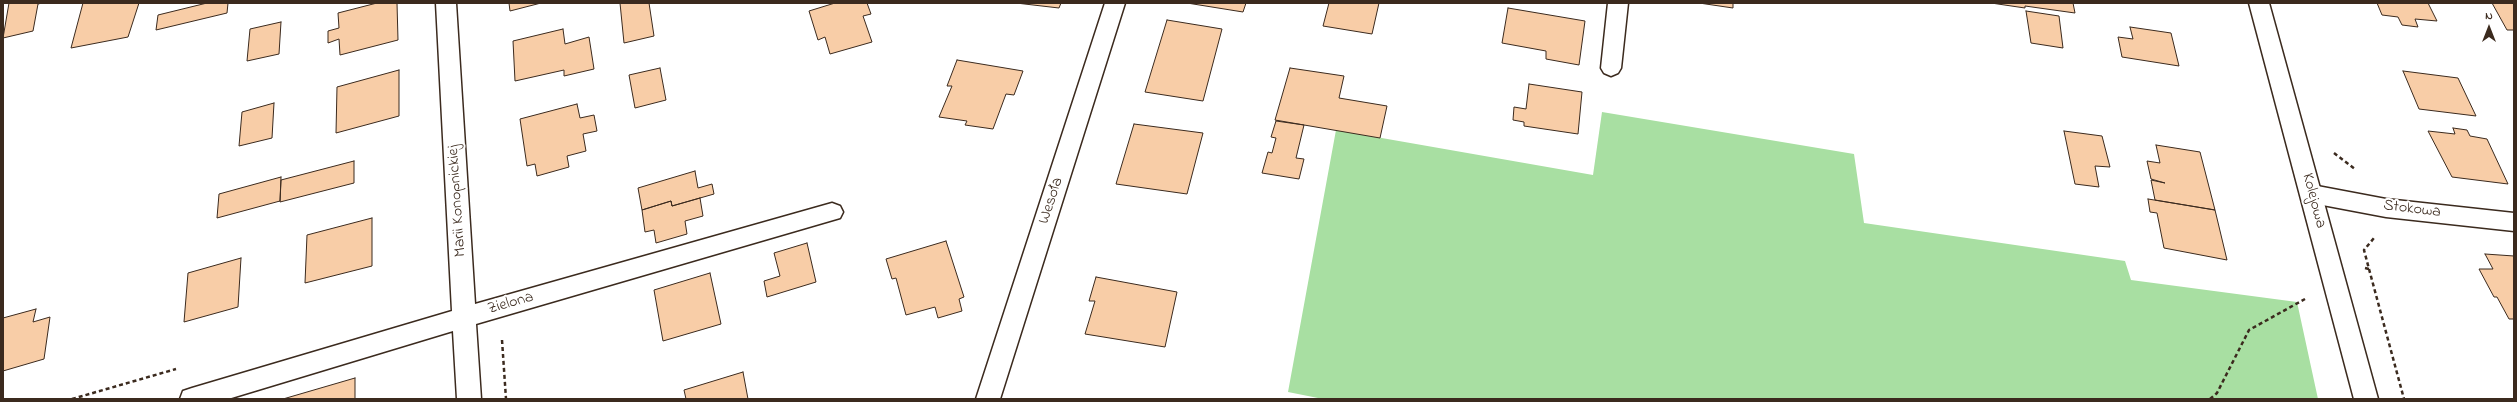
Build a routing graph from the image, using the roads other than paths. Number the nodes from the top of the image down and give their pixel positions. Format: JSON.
{"nodes":[{"id":1,"x":446,"y":3,"type":"edge"},
{"id":2,"x":1115,"y":3,"type":"edge"},
{"id":3,"x":1618,"y":3,"type":"edge"},
{"id":4,"x":2259,"y":3,"type":"edge"},
{"id":5,"x":1610,"y":68,"type":"dead end"},
{"id":6,"x":2312,"y":194,"type":"junction"},
{"id":7,"x":832,"y":212,"type":"dead end"},
{"id":8,"x":2514,"y":222,"type":"edge"},
{"id":9,"x":466,"y":317,"type":"junction"},
{"id":10,"x":192,"y":399,"type":"edge"},
{"id":11,"x":469,"y":399,"type":"edge"},
{"id":12,"x":988,"y":399,"type":"edge"},
{"id":13,"x":2366,"y":399,"type":"edge"}],
"edges":[{"from":1,"to":9,"type":"street","name":"Marii Konopnickiej"},
{"from":2,"to":12,"type":"street","name":"Wesoła"},
{"from":3,"to":5,"type":"street"},
{"from":4,"to":6,"type":"street","name":"Kolejowa"},
{"from":6,"to":8,"type":"street","name":"Stokowa"},
{"from":6,"to":13,"type":"street","name":"Kolejowa"},
{"from":7,"to":9,"type":"street","name":"Zielona"},
{"from":9,"to":10,"type":"street","name":"Zielona"},
{"from":9,"to":11,"type":"street","name":"Marii Konopnickiej"}]}
